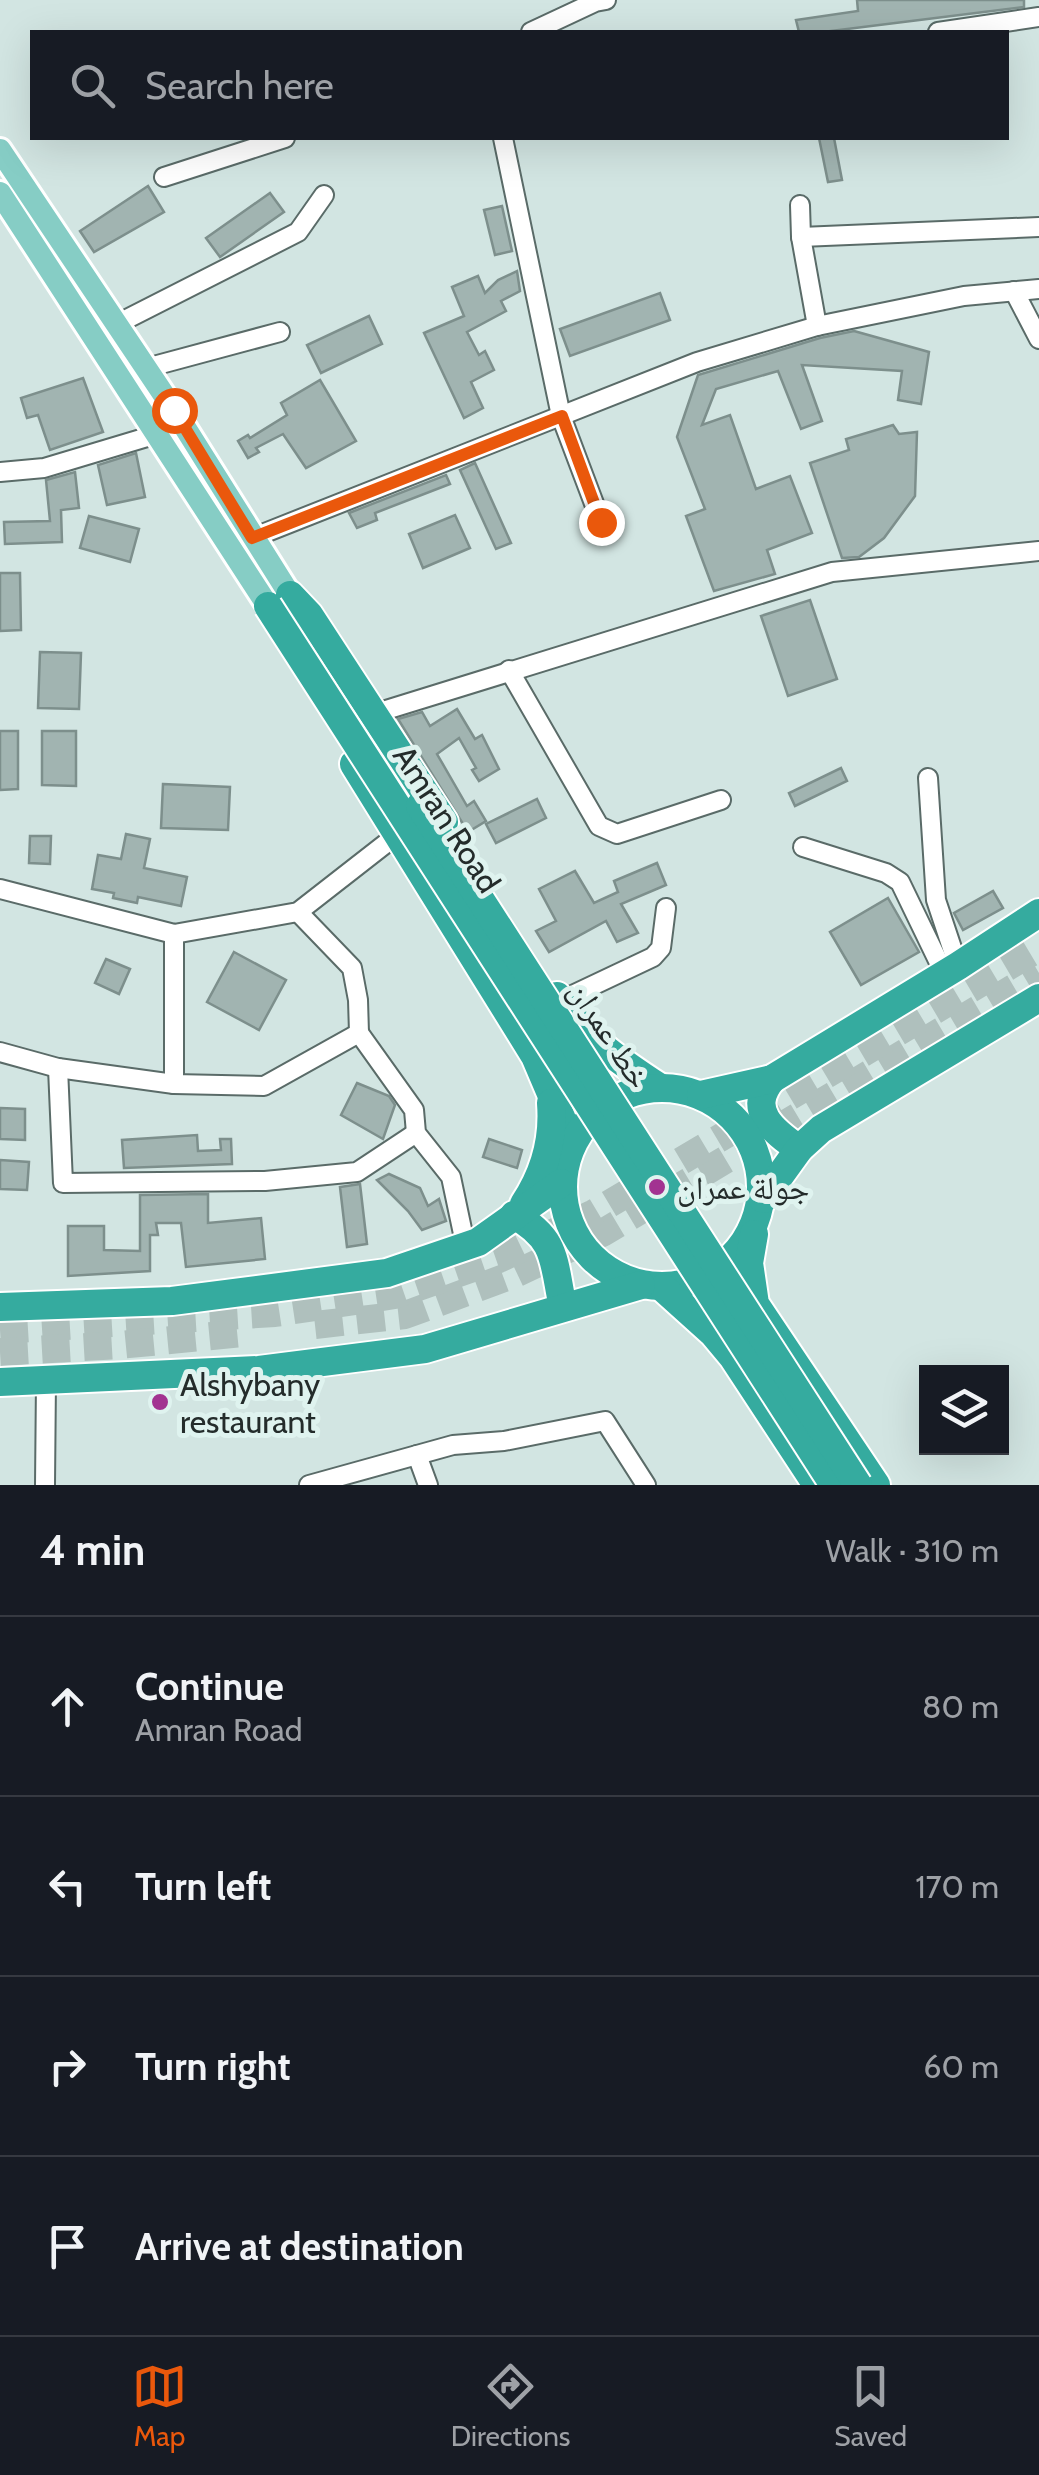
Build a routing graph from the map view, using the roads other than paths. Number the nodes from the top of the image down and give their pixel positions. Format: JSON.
{"nodes":[{"id":1,"x":599,"y":1,"type":"edge"},
{"id":2,"x":1039,"y":17,"type":"edge"},
{"id":3,"x":536,"y":30,"type":"edge"},
{"id":4,"x":951,"y":30,"type":"edge"},
{"id":5,"x":279,"y":140,"type":"edge"},
{"id":6,"x":503,"y":140,"type":"edge"},
{"id":7,"x":0,"y":150,"type":"edge"},
{"id":8,"x":164,"y":178,"type":"dead end"},
{"id":9,"x":0,"y":193,"type":"edge"},
{"id":10,"x":324,"y":195,"type":"dead end"},
{"id":11,"x":800,"y":205,"type":"dead end"},
{"id":12,"x":1039,"y":226,"type":"edge"},
{"id":13,"x":801,"y":237,"type":"junction"},
{"id":14,"x":1039,"y":288,"type":"edge"},
{"id":15,"x":1014,"y":291,"type":"junction"},
{"id":16,"x":116,"y":324,"type":"junction"},
{"id":17,"x":818,"y":326,"type":"junction"},
{"id":18,"x":280,"y":332,"type":"dead end"},
{"id":19,"x":1039,"y":339,"type":"edge"},
{"id":20,"x":146,"y":368,"type":"junction"},
{"id":21,"x":562,"y":416,"type":"junction"},
{"id":22,"x":154,"y":435,"type":"junction"},
{"id":23,"x":0,"y":472,"type":"edge"},
{"id":24,"x":601,"y":522,"type":"dead end"},
{"id":25,"x":252,"y":538,"type":"junction"},
{"id":26,"x":1039,"y":551,"type":"edge"},
{"id":27,"x":279,"y":601,"type":"junction"},
{"id":28,"x":300,"y":624,"type":"joint"},
{"id":29,"x":509,"y":670,"type":"junction"},
{"id":30,"x":374,"y":714,"type":"junction"},
{"id":31,"x":928,"y":778,"type":"dead end"},
{"id":32,"x":721,"y":800,"type":"dead end"},
{"id":33,"x":398,"y":834,"type":"junction"},
{"id":34,"x":802,"y":846,"type":"dead end"},
{"id":35,"x":0,"y":889,"type":"edge"},
{"id":36,"x":666,"y":908,"type":"dead end"},
{"id":37,"x":298,"y":912,"type":"junction"},
{"id":38,"x":1039,"y":913,"type":"edge"},
{"id":39,"x":174,"y":934,"type":"junction"},
{"id":40,"x":952,"y":971,"type":"junction"},
{"id":41,"x":1039,"y":998,"type":"edge"},
{"id":42,"x":560,"y":1001,"type":"junction"},
{"id":43,"x":582,"y":1030,"type":"junction"},
{"id":44,"x":358,"y":1033,"type":"junction"},
{"id":45,"x":0,"y":1052,"type":"edge"},
{"id":46,"x":536,"y":1056,"type":"junction"},
{"id":47,"x":58,"y":1068,"type":"junction"},
{"id":48,"x":772,"y":1079,"type":"junction"},
{"id":49,"x":174,"y":1084,"type":"junction"},
{"id":50,"x":660,"y":1087,"type":"junction"},
{"id":51,"x":550,"y":1092,"type":"junction"},
{"id":52,"x":701,"y":1095,"type":"junction"},
{"id":53,"x":416,"y":1133,"type":"junction"},
{"id":54,"x":572,"y":1142,"type":"junction"},
{"id":55,"x":799,"y":1149,"type":"junction"},
{"id":56,"x":561,"y":1182,"type":"junction"},
{"id":57,"x":759,"y":1212,"type":"junction"},
{"id":58,"x":517,"y":1213,"type":"junction"},
{"id":59,"x":466,"y":1248,"type":"junction"},
{"id":60,"x":652,"y":1287,"type":"junction"},
{"id":61,"x":0,"y":1307,"type":"edge"},
{"id":62,"x":563,"y":1307,"type":"junction"},
{"id":63,"x":776,"y":1334,"type":"junction"},
{"id":64,"x":733,"y":1357,"type":"junction"},
{"id":65,"x":46,"y":1380,"type":"junction"},
{"id":66,"x":0,"y":1382,"type":"edge"},
{"id":67,"x":417,"y":1454,"type":"junction"},
{"id":68,"x":45,"y":1485,"type":"edge"},
{"id":69,"x":309,"y":1485,"type":"edge"},
{"id":70,"x":428,"y":1485,"type":"edge"},
{"id":71,"x":646,"y":1485,"type":"edge"},
{"id":72,"x":817,"y":1485,"type":"edge"},
{"id":73,"x":834,"y":1485,"type":"edge"},
{"id":74,"x":858,"y":1485,"type":"edge"},
{"id":75,"x":876,"y":1485,"type":"edge"}],
"edges":[{"from":1,"to":3,"type":"street"},
{"from":2,"to":4,"type":"street"},
{"from":5,"to":8,"type":"street"},
{"from":6,"to":21,"type":"street"},
{"from":7,"to":16,"type":"main road","name":"Amran Road"},
{"from":9,"to":22,"type":"main road","name":"Amran Road"},
{"from":10,"to":16,"type":"street"},
{"from":11,"to":13,"type":"street"},
{"from":12,"to":13,"type":"street"},
{"from":13,"to":17,"type":"street"},
{"from":14,"to":15,"type":"street"},
{"from":15,"to":17,"type":"street"},
{"from":15,"to":19,"type":"street"},
{"from":16,"to":20,"type":"main road","name":"Amran Road"},
{"from":17,"to":21,"type":"street"},
{"from":18,"to":20,"type":"street"},
{"from":20,"to":25,"type":"main road","name":"Amran Road"},
{"from":21,"to":24,"type":"street"},
{"from":21,"to":25,"type":"street"},
{"from":22,"to":23,"type":"street"},
{"from":22,"to":27,"type":"main road","name":"Amran Road"},
{"from":25,"to":27,"type":"main road","name":"Amran Road"},
{"from":26,"to":29,"type":"street"},
{"from":27,"to":28,"type":"highway","name":"Amran Road"},
{"from":27,"to":30,"type":"highway"},
{"from":27,"to":33,"type":"highway"},
{"from":27,"to":73,"type":"highway","name":"Amran Road","bridge":true},
{"from":28,"to":74,"type":"highway","name":"خط عمران","bridge":true},
{"from":29,"to":30,"type":"street"},
{"from":29,"to":32,"type":"street"},
{"from":30,"to":42,"type":"highway"},
{"from":31,"to":40,"type":"street"},
{"from":33,"to":37,"type":"street"},
{"from":33,"to":46,"type":"highway"},
{"from":34,"to":40,"type":"street"},
{"from":35,"to":39,"type":"street"},
{"from":36,"to":42,"type":"street"},
{"from":37,"to":39,"type":"street"},
{"from":37,"to":44,"type":"street"},
{"from":38,"to":40,"type":"highway"},
{"from":39,"to":49,"type":"street"},
{"from":40,"to":48,"type":"highway"},
{"from":41,"to":55,"type":"highway"},
{"from":42,"to":43,"type":"highway"},
{"from":43,"to":46,"type":"highway"},
{"from":43,"to":50,"type":"highway"},
{"from":44,"to":49,"type":"street"},
{"from":44,"to":53,"type":"street"},
{"from":45,"to":47,"type":"street"},
{"from":46,"to":51,"type":"highway"},
{"from":47,"to":49,"type":"street"},
{"from":47,"to":53,"type":"street"},
{"from":48,"to":52,"type":"highway"},
{"from":48,"to":55,"type":"highway"},
{"from":50,"to":52,"type":"highway"},
{"from":50,"to":54,"type":"highway"},
{"from":51,"to":54,"type":"highway"},
{"from":51,"to":58,"type":"highway"},
{"from":52,"to":57,"type":"highway"},
{"from":53,"to":59,"type":"street"},
{"from":54,"to":56,"type":"highway"},
{"from":55,"to":57,"type":"highway"},
{"from":56,"to":58,"type":"highway"},
{"from":56,"to":60,"type":"highway"},
{"from":57,"to":60,"type":"highway"},
{"from":57,"to":63,"type":"highway"},
{"from":58,"to":59,"type":"highway"},
{"from":58,"to":62,"type":"highway"},
{"from":59,"to":61,"type":"highway"},
{"from":60,"to":62,"type":"highway"},
{"from":60,"to":64,"type":"highway"},
{"from":62,"to":65,"type":"highway"},
{"from":63,"to":64,"type":"highway"},
{"from":63,"to":75,"type":"highway"},
{"from":64,"to":72,"type":"highway"},
{"from":65,"to":66,"type":"highway"},
{"from":65,"to":68,"type":"street"},
{"from":67,"to":69,"type":"street"},
{"from":67,"to":70,"type":"street"},
{"from":67,"to":71,"type":"street"}]}
